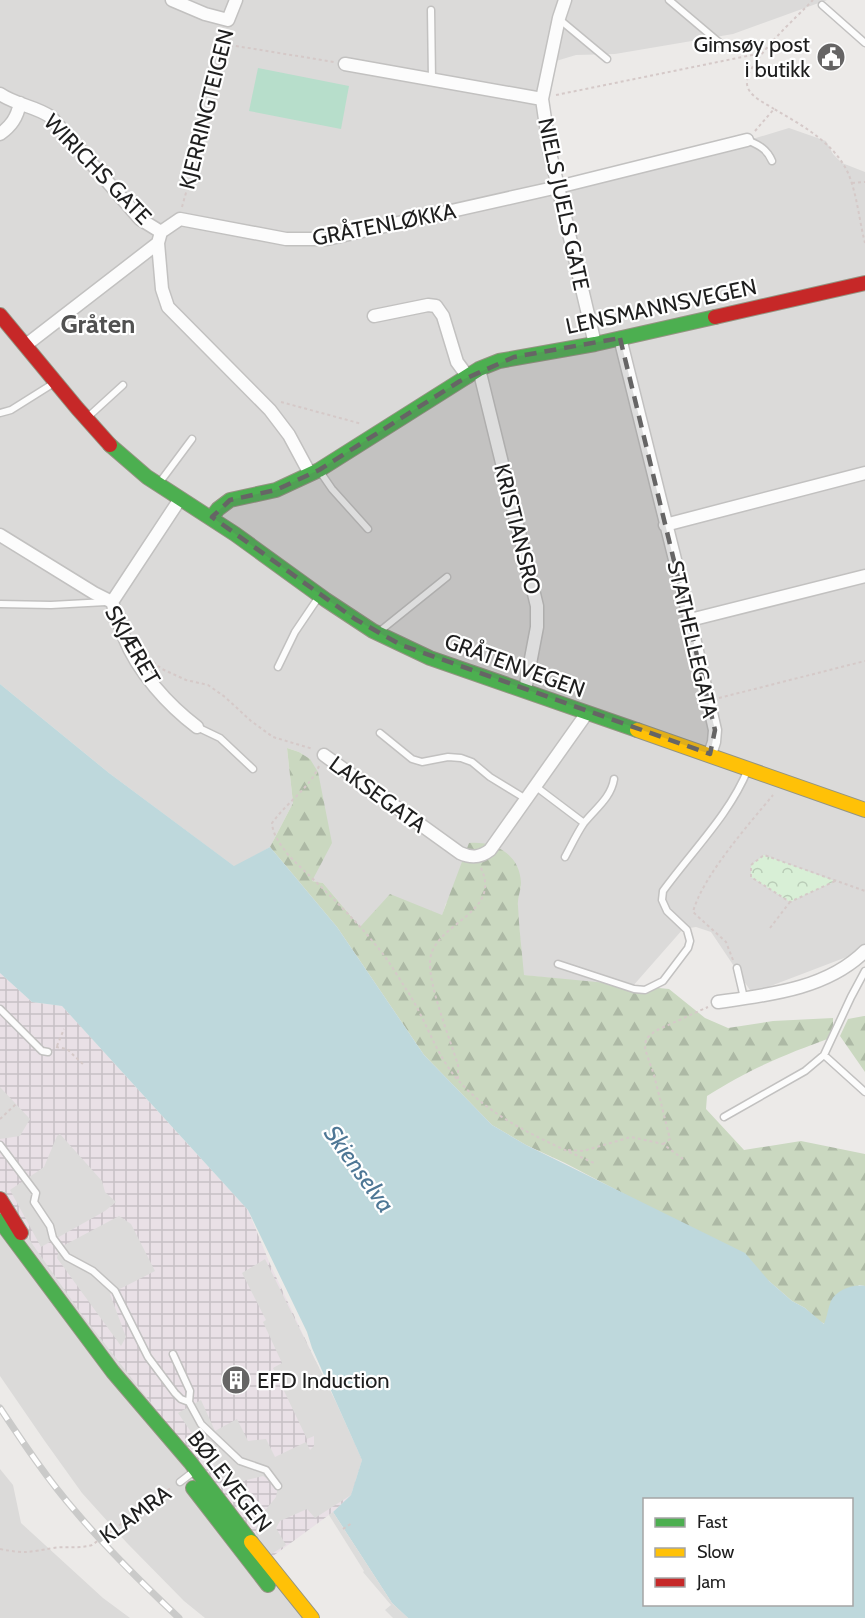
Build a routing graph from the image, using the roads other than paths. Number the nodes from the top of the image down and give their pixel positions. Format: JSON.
{"nodes":[{"id":1,"x":172,"y":0,"type":"edge"},
{"id":2,"x":236,"y":0,"type":"edge"},
{"id":3,"x":565,"y":0,"type":"edge"},
{"id":4,"x":669,"y":0,"type":"edge"},
{"id":5,"x":822,"y":5,"type":"dead end"},
{"id":6,"x":431,"y":10,"type":"dead end"},
{"id":7,"x":559,"y":18,"type":"junction"},
{"id":8,"x":865,"y":43,"type":"edge"},
{"id":9,"x":721,"y":44,"type":"dead end"},
{"id":10,"x":607,"y":59,"type":"dead end"},
{"id":11,"x":345,"y":64,"type":"road end"},
{"id":12,"x":432,"y":81,"type":"junction"},
{"id":13,"x":0,"y":94,"type":"edge"},
{"id":14,"x":542,"y":99,"type":"junction"},
{"id":15,"x":20,"y":103,"type":"junction"},
{"id":16,"x":0,"y":134,"type":"edge"},
{"id":17,"x":747,"y":140,"type":"joint"},
{"id":18,"x":772,"y":161,"type":"dead end"},
{"id":19,"x":558,"y":188,"type":"junction"},
{"id":20,"x":160,"y":238,"type":"junction"},
{"id":21,"x":865,"y":283,"type":"edge"},
{"id":22,"x":0,"y":315,"type":"edge"},
{"id":23,"x":374,"y":316,"type":"dead end"},
{"id":24,"x":620,"y":338,"type":"junction"},
{"id":25,"x":595,"y":344,"type":"junction"},
{"id":26,"x":26,"y":345,"type":"junction"},
{"id":27,"x":473,"y":373,"type":"junction"},
{"id":28,"x":55,"y":382,"type":"junction"},
{"id":29,"x":123,"y":385,"type":"dead end"},
{"id":30,"x":0,"y":413,"type":"edge"},
{"id":31,"x":86,"y":419,"type":"junction"},
{"id":32,"x":192,"y":439,"type":"dead end"},
{"id":33,"x":315,"y":472,"type":"junction"},
{"id":34,"x":865,"y":473,"type":"edge"},
{"id":35,"x":158,"y":485,"type":"junction"},
{"id":36,"x":180,"y":499,"type":"junction"},
{"id":37,"x":212,"y":517,"type":"junction"},
{"id":38,"x":665,"y":525,"type":"junction"},
{"id":39,"x":368,"y":529,"type":"dead end"},
{"id":40,"x":0,"y":535,"type":"edge"},
{"id":41,"x":865,"y":576,"type":"edge"},
{"id":42,"x":447,"y":577,"type":"dead end"},
{"id":43,"x":320,"y":595,"type":"junction"},
{"id":44,"x":112,"y":602,"type":"junction"},
{"id":45,"x":0,"y":604,"type":"edge"},
{"id":46,"x":690,"y":620,"type":"junction"},
{"id":47,"x":378,"y":633,"type":"junction"},
{"id":48,"x":279,"y":667,"type":"dead end"},
{"id":49,"x":525,"y":690,"type":"junction"},
{"id":50,"x":587,"y":713,"type":"junction"},
{"id":51,"x":197,"y":727,"type":"joint"},
{"id":52,"x":380,"y":733,"type":"dead end"},
{"id":53,"x":710,"y":754,"type":"junction"},
{"id":54,"x":324,"y":755,"type":"road end"},
{"id":55,"x":748,"y":768,"type":"junction"},
{"id":56,"x":253,"y":769,"type":"dead end"},
{"id":57,"x":614,"y":779,"type":"dead end"},
{"id":58,"x":536,"y":786,"type":"junction"},
{"id":59,"x":526,"y":799,"type":"junction"},
{"id":60,"x":865,"y":810,"type":"edge"},
{"id":61,"x":584,"y":823,"type":"junction"},
{"id":62,"x":565,"y":857,"type":"dead end"},
{"id":63,"x":865,"y":951,"type":"edge"},
{"id":64,"x":558,"y":964,"type":"dead end"},
{"id":65,"x":737,"y":968,"type":"road end"},
{"id":66,"x":865,"y":971,"type":"edge"},
{"id":67,"x":744,"y":999,"type":"junction"},
{"id":68,"x":718,"y":1002,"type":"road end"},
{"id":69,"x":0,"y":1009,"type":"edge"},
{"id":70,"x":48,"y":1052,"type":"road end"},
{"id":71,"x":825,"y":1055,"type":"junction"},
{"id":72,"x":865,"y":1092,"type":"edge"},
{"id":73,"x":724,"y":1117,"type":"dead end"},
{"id":74,"x":0,"y":1145,"type":"edge"},
{"id":75,"x":0,"y":1199,"type":"edge"},
{"id":76,"x":0,"y":1221,"type":"edge"},
{"id":77,"x":59,"y":1298,"type":"junction"},
{"id":78,"x":173,"y":1354,"type":"dead end"},
{"id":79,"x":189,"y":1402,"type":"junction"},
{"id":80,"x":187,"y":1476,"type":"junction"},
{"id":81,"x":278,"y":1486,"type":"dead end"},
{"id":82,"x":299,"y":1618,"type":"edge"},
{"id":83,"x":312,"y":1618,"type":"edge"}],
"edges":[{"from":1,"to":2,"type":"street","name":"KJERRINGTEIGEN"},
{"from":3,"to":7,"type":"street","name":"NIELS JUELS GATE"},
{"from":4,"to":9,"type":"lane"},
{"from":5,"to":8,"type":"lane"},
{"from":6,"to":12,"type":"lane"},
{"from":7,"to":10,"type":"lane"},
{"from":7,"to":14,"type":"street","name":"NIELS JUELS GATE"},
{"from":11,"to":12,"type":"street","name":"NIELS JUELS GATE"},
{"from":12,"to":14,"type":"street","name":"NIELS JUELS GATE"},
{"from":13,"to":15,"type":"street","name":"WIRICHS GATE"},
{"from":14,"to":19,"type":"street","name":"NIELS JUELS GATE"},
{"from":15,"to":16,"type":"street"},
{"from":15,"to":20,"type":"street","name":"WIRICHS GATE"},
{"from":17,"to":18,"type":"lane"},
{"from":17,"to":19,"type":"street","name":"GRÅTENLØKKA"},
{"from":19,"to":20,"type":"street","name":"GRÅTENLØKKA"},
{"from":19,"to":25,"type":"street","name":"NIELS JUELS GATE"},
{"from":20,"to":26,"type":"street"},
{"from":20,"to":33,"type":"street"},
{"from":21,"to":24,"type":"street","name":"LENSMANNSVEGEN"},
{"from":22,"to":26,"type":"street","name":"GRÅTENVEGEN"},
{"from":23,"to":27,"type":"street"},
{"from":24,"to":25,"type":"street","name":"LENSMANNSVEGEN"},
{"from":24,"to":38,"type":"street","name":"STATHELLEGATA"},
{"from":25,"to":27,"type":"street","name":"LENSMANNSVEGEN"},
{"from":26,"to":28,"type":"street","name":"GRÅTENVEGEN"},
{"from":27,"to":33,"type":"street","name":"LENSMANNSVEGEN"},
{"from":27,"to":49,"type":"street","name":"KRISTIANSRO"},
{"from":28,"to":30,"type":"lane"},
{"from":28,"to":31,"type":"street","name":"GRÅTENVEGEN"},
{"from":29,"to":31,"type":"lane"},
{"from":31,"to":35,"type":"street","name":"GRÅTENVEGEN"},
{"from":32,"to":35,"type":"lane"},
{"from":33,"to":37,"type":"street","name":"LENSMANNSVEGEN"},
{"from":33,"to":39,"type":"lane"},
{"from":34,"to":38,"type":"street"},
{"from":35,"to":36,"type":"street","name":"GRÅTENVEGEN"},
{"from":36,"to":37,"type":"street","name":"GRÅTENVEGEN"},
{"from":36,"to":44,"type":"street"},
{"from":37,"to":43,"type":"street","name":"GRÅTENVEGEN"},
{"from":38,"to":46,"type":"street","name":"STATHELLEGATA"},
{"from":40,"to":44,"type":"street","name":"SKJÆRET"},
{"from":41,"to":46,"type":"street"},
{"from":42,"to":47,"type":"lane"},
{"from":43,"to":47,"type":"street","name":"GRÅTENVEGEN"},
{"from":43,"to":48,"type":"lane"},
{"from":44,"to":45,"type":"lane"},
{"from":44,"to":51,"type":"street","name":"SKJÆRET"},
{"from":46,"to":53,"type":"street","name":"STATHELLEGATA"},
{"from":47,"to":49,"type":"street","name":"GRÅTENVEGEN"},
{"from":49,"to":50,"type":"street","name":"GRÅTENVEGEN"},
{"from":50,"to":53,"type":"street","name":"GRÅTENVEGEN"},
{"from":50,"to":58,"type":"street"},
{"from":51,"to":56,"type":"lane"},
{"from":52,"to":59,"type":"lane"},
{"from":53,"to":55,"type":"street","name":"GRÅTENVEGEN"},
{"from":54,"to":59,"type":"street","name":"LAKSEGATA"},
{"from":55,"to":60,"type":"street","name":"GRÅTENVEGEN"},
{"from":55,"to":64,"type":"lane"},
{"from":57,"to":61,"type":"lane"},
{"from":58,"to":59,"type":"street"},
{"from":58,"to":61,"type":"lane"},
{"from":61,"to":62,"type":"lane"},
{"from":63,"to":67,"type":"street"},
{"from":65,"to":67,"type":"lane"},
{"from":66,"to":71,"type":"lane"},
{"from":67,"to":68,"type":"street"},
{"from":69,"to":70,"type":"lane"},
{"from":71,"to":72,"type":"lane"},
{"from":71,"to":73,"type":"lane"},
{"from":74,"to":79,"type":"lane"},
{"from":75,"to":77,"type":"street","name":"BØLEVEGEN"},
{"from":76,"to":77,"type":"street","name":"BØLEVEGEN"},
{"from":77,"to":80,"type":"street","name":"BØLEVEGEN"},
{"from":78,"to":79,"type":"lane"},
{"from":79,"to":81,"type":"lane"},
{"from":80,"to":82,"type":"street","name":"BØLEVEGEN"},
{"from":80,"to":83,"type":"street","name":"BØLEVEGEN"}]}
